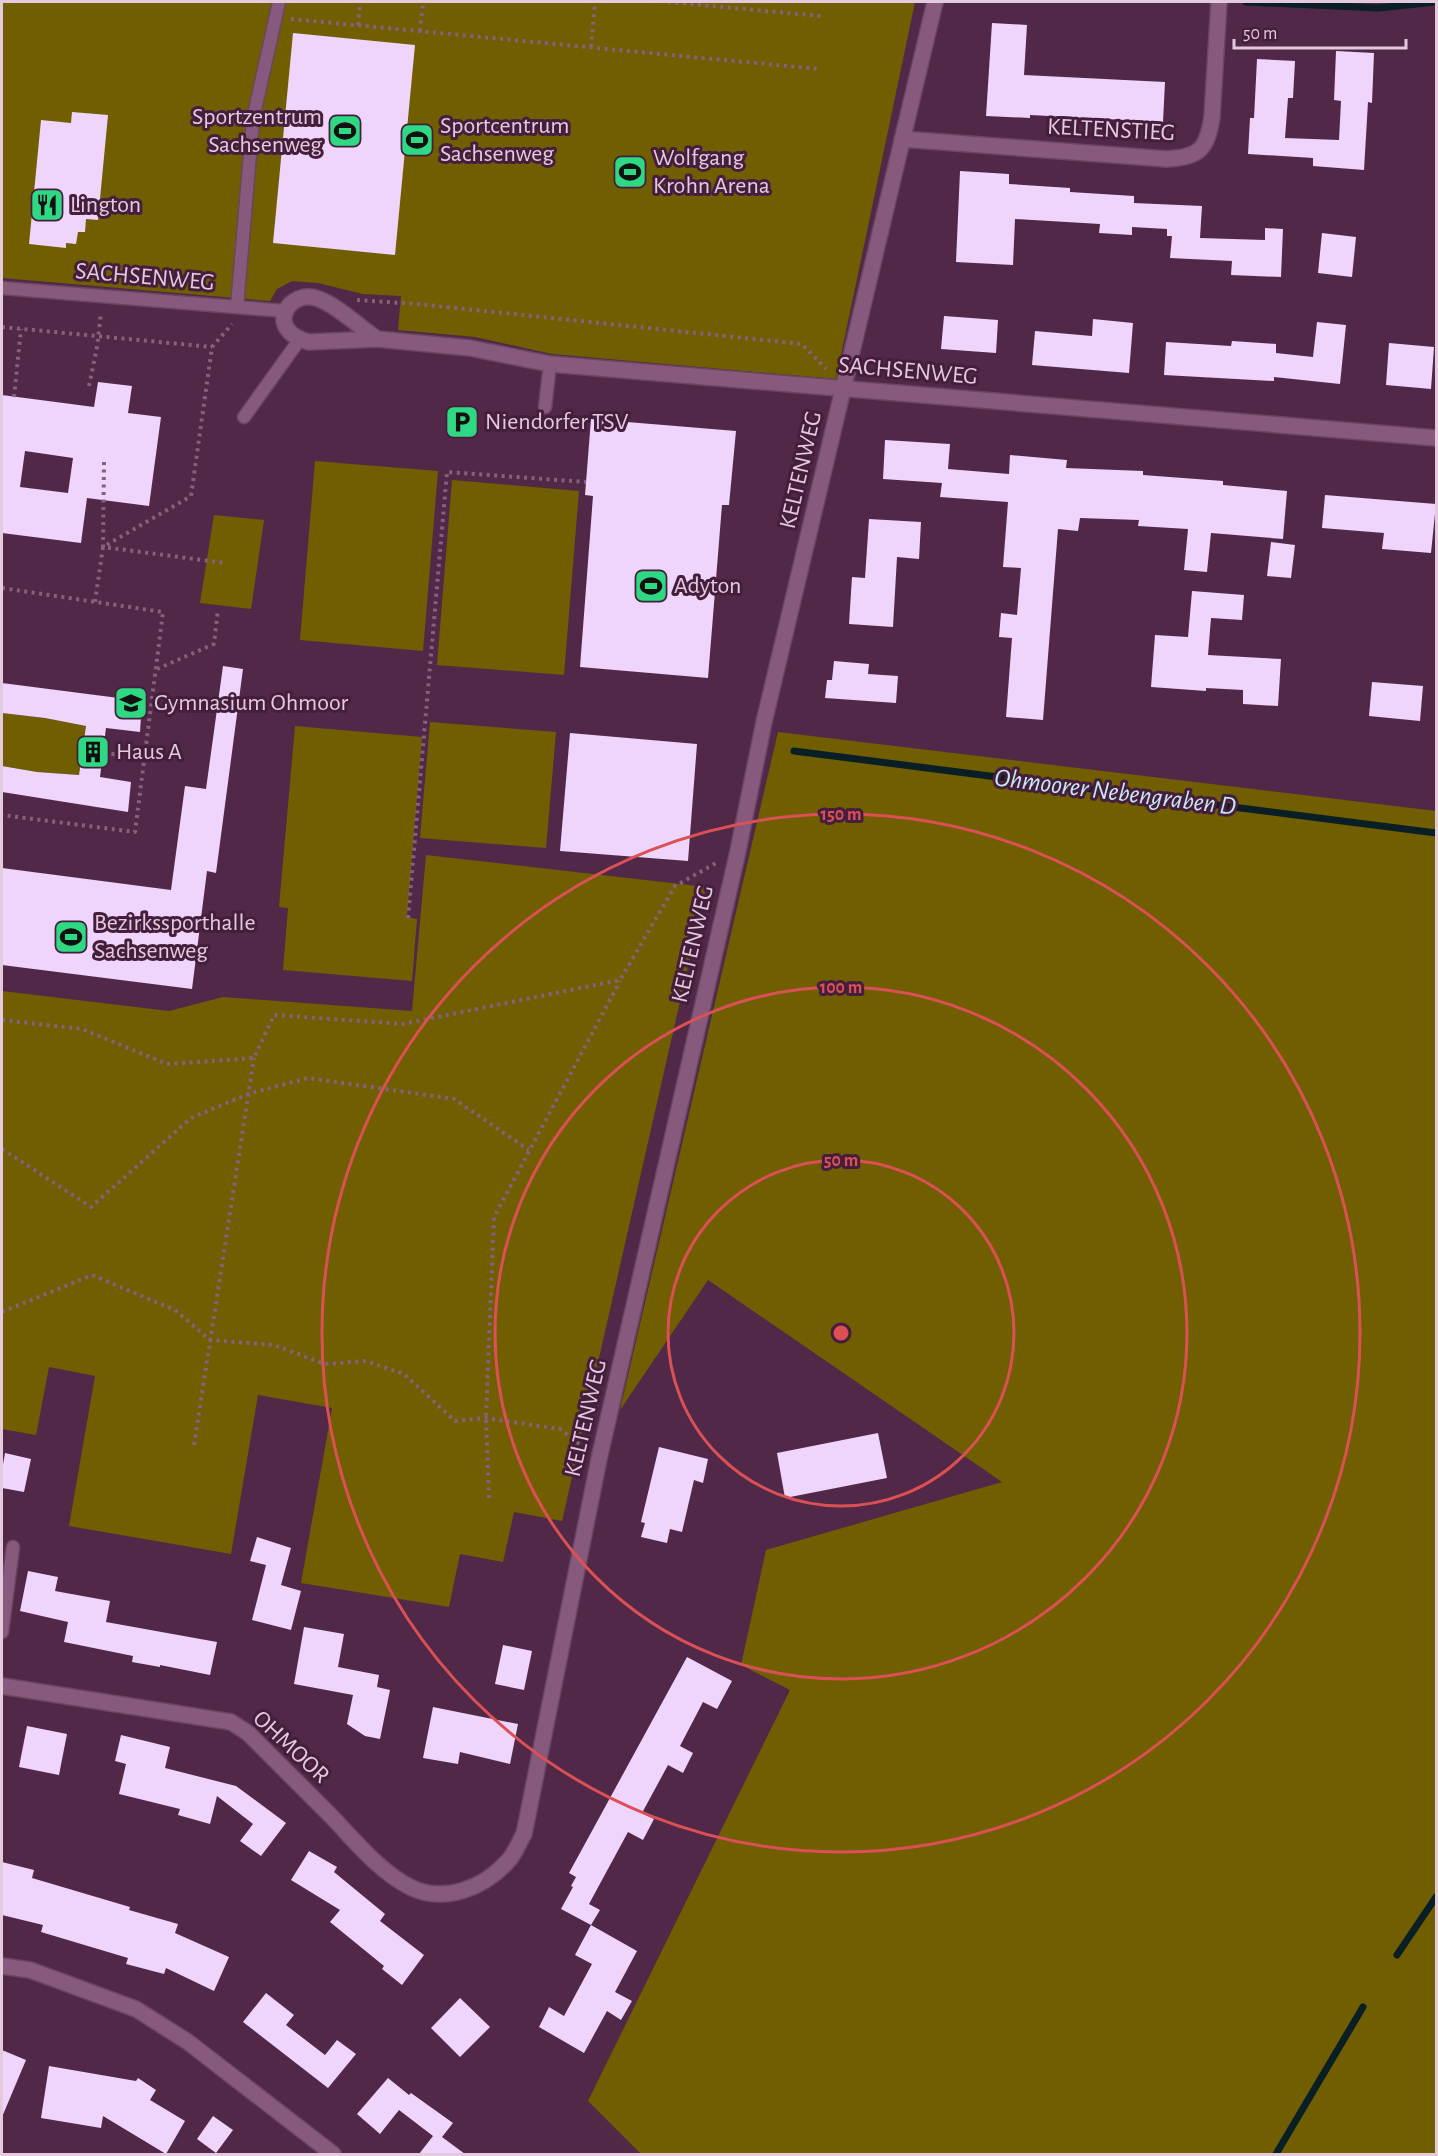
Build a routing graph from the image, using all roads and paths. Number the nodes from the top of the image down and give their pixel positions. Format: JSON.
{"nodes":[{"id":1,"x":279,"y":2,"type":"edge"},
{"id":2,"x":360,"y":2,"type":"edge"},
{"id":3,"x":423,"y":2,"type":"edge"},
{"id":4,"x":595,"y":2,"type":"edge"},
{"id":5,"x":668,"y":2,"type":"edge"},
{"id":6,"x":935,"y":2,"type":"edge"},
{"id":7,"x":1219,"y":2,"type":"edge"},
{"id":8,"x":821,"y":16,"type":"dead end"},
{"id":9,"x":275,"y":17,"type":"junction"},
{"id":10,"x":358,"y":25,"type":"junction"},
{"id":11,"x":420,"y":31,"type":"junction"},
{"id":12,"x":591,"y":47,"type":"junction"},
{"id":13,"x":819,"y":69,"type":"dead end"},
{"id":14,"x":902,"y":139,"type":"junction"},
{"id":15,"x":2,"y":288,"type":"edge"},
{"id":16,"x":387,"y":302,"type":"dead end"},
{"id":17,"x":237,"y":307,"type":"junction"},
{"id":18,"x":285,"y":311,"type":"junction"},
{"id":19,"x":2,"y":327,"type":"edge"},
{"id":20,"x":21,"y":329,"type":"junction"},
{"id":21,"x":98,"y":336,"type":"junction"},
{"id":22,"x":300,"y":339,"type":"junction"},
{"id":23,"x":377,"y":339,"type":"junction"},
{"id":24,"x":212,"y":347,"type":"junction"},
{"id":25,"x":550,"y":364,"type":"junction"},
{"id":26,"x":89,"y":386,"type":"dead end"},
{"id":27,"x":844,"y":388,"type":"junction"},
{"id":28,"x":14,"y":397,"type":"dead end"},
{"id":29,"x":545,"y":406,"type":"dead end"},
{"id":30,"x":244,"y":417,"type":"dead end"},
{"id":31,"x":1437,"y":438,"type":"edge"},
{"id":32,"x":104,"y":462,"type":"dead end"},
{"id":33,"x":586,"y":482,"type":"dead end"},
{"id":34,"x":103,"y":547,"type":"junction"},
{"id":35,"x":225,"y":563,"type":"dead end"},
{"id":36,"x":2,"y":588,"type":"edge"},
{"id":37,"x":95,"y":602,"type":"junction"},
{"id":38,"x":218,"y":609,"type":"dead end"},
{"id":39,"x":156,"y":670,"type":"junction"},
{"id":40,"x":104,"y":753,"type":"dead end"},
{"id":41,"x":145,"y":758,"type":"junction"},
{"id":42,"x":2,"y":814,"type":"edge"},
{"id":43,"x":738,"y":850,"type":"junction"},
{"id":44,"x":408,"y":918,"type":"dead end"},
{"id":45,"x":620,"y":980,"type":"junction"},
{"id":46,"x":2,"y":1020,"type":"edge"},
{"id":47,"x":254,"y":1058,"type":"junction"},
{"id":48,"x":248,"y":1094,"type":"junction"},
{"id":49,"x":2,"y":1149,"type":"edge"},
{"id":50,"x":528,"y":1150,"type":"junction"},
{"id":51,"x":2,"y":1312,"type":"edge"},
{"id":52,"x":210,"y":1340,"type":"junction"},
{"id":53,"x":486,"y":1418,"type":"junction"},
{"id":54,"x":194,"y":1445,"type":"dead end"},
{"id":55,"x":599,"y":1459,"type":"junction"},
{"id":56,"x":489,"y":1498,"type":"dead end"},
{"id":57,"x":13,"y":1547,"type":"dead end"},
{"id":58,"x":2,"y":1632,"type":"edge"},
{"id":59,"x":2,"y":1686,"type":"edge"},
{"id":60,"x":481,"y":1884,"type":"joint"},
{"id":61,"x":2,"y":1966,"type":"edge"},
{"id":62,"x":333,"y":2154,"type":"edge"}],
"edges":[{"from":1,"to":9,"type":"lane"},
{"from":2,"to":10,"type":"path"},
{"from":3,"to":11,"type":"path"},
{"from":4,"to":12,"type":"path"},
{"from":5,"to":8,"type":"path"},
{"from":6,"to":14,"type":"street","name":"KELTENWEG"},
{"from":7,"to":14,"type":"street","name":"KELTENSTIEG"},
{"from":9,"to":10,"type":"path"},
{"from":9,"to":17,"type":"lane"},
{"from":10,"to":11,"type":"path"},
{"from":11,"to":12,"type":"path"},
{"from":12,"to":13,"type":"path"},
{"from":14,"to":27,"type":"street","name":"KELTENWEG"},
{"from":15,"to":17,"type":"lane","name":"SACHSENWEG"},
{"from":16,"to":27,"type":"path"},
{"from":17,"to":18,"type":"lane","name":"SACHSENWEG"},
{"from":17,"to":24,"type":"path"},
{"from":18,"to":22,"type":"street"},
{"from":18,"to":23,"type":"street","name":"SACHSENWEG"},
{"from":19,"to":20,"type":"path"},
{"from":20,"to":21,"type":"path"},
{"from":20,"to":28,"type":"path"},
{"from":21,"to":24,"type":"path"},
{"from":21,"to":26,"type":"path"},
{"from":22,"to":23,"type":"street","name":"SACHSENWEG"},
{"from":22,"to":30,"type":"lane"},
{"from":23,"to":25,"type":"street","name":"SACHSENWEG"},
{"from":24,"to":34,"type":"path"},
{"from":25,"to":27,"type":"street","name":"SACHSENWEG"},
{"from":25,"to":29,"type":"lane"},
{"from":27,"to":31,"type":"street","name":"SACHSENWEG"},
{"from":27,"to":43,"type":"street","name":"KELTENWEG"},
{"from":32,"to":34,"type":"path"},
{"from":33,"to":44,"type":"path"},
{"from":34,"to":35,"type":"path"},
{"from":34,"to":37,"type":"path"},
{"from":36,"to":37,"type":"path"},
{"from":37,"to":39,"type":"path"},
{"from":38,"to":39,"type":"path"},
{"from":39,"to":41,"type":"path"},
{"from":40,"to":41,"type":"path"},
{"from":41,"to":42,"type":"path"},
{"from":43,"to":45,"type":"path"},
{"from":43,"to":55,"type":"street","name":"KELTENWEG"},
{"from":45,"to":47,"type":"path"},
{"from":45,"to":50,"type":"path"},
{"from":46,"to":47,"type":"path"},
{"from":47,"to":48,"type":"path"},
{"from":48,"to":49,"type":"path"},
{"from":48,"to":50,"type":"path"},
{"from":48,"to":52,"type":"path"},
{"from":50,"to":53,"type":"path"},
{"from":51,"to":52,"type":"path"},
{"from":52,"to":53,"type":"path"},
{"from":52,"to":54,"type":"path"},
{"from":53,"to":55,"type":"path"},
{"from":53,"to":56,"type":"path"},
{"from":55,"to":60,"type":"street","name":"KELTENWEG"},
{"from":57,"to":58,"type":"lane"},
{"from":59,"to":60,"type":"street","name":"OHMOOR"},
{"from":61,"to":62,"type":"street"}]}
